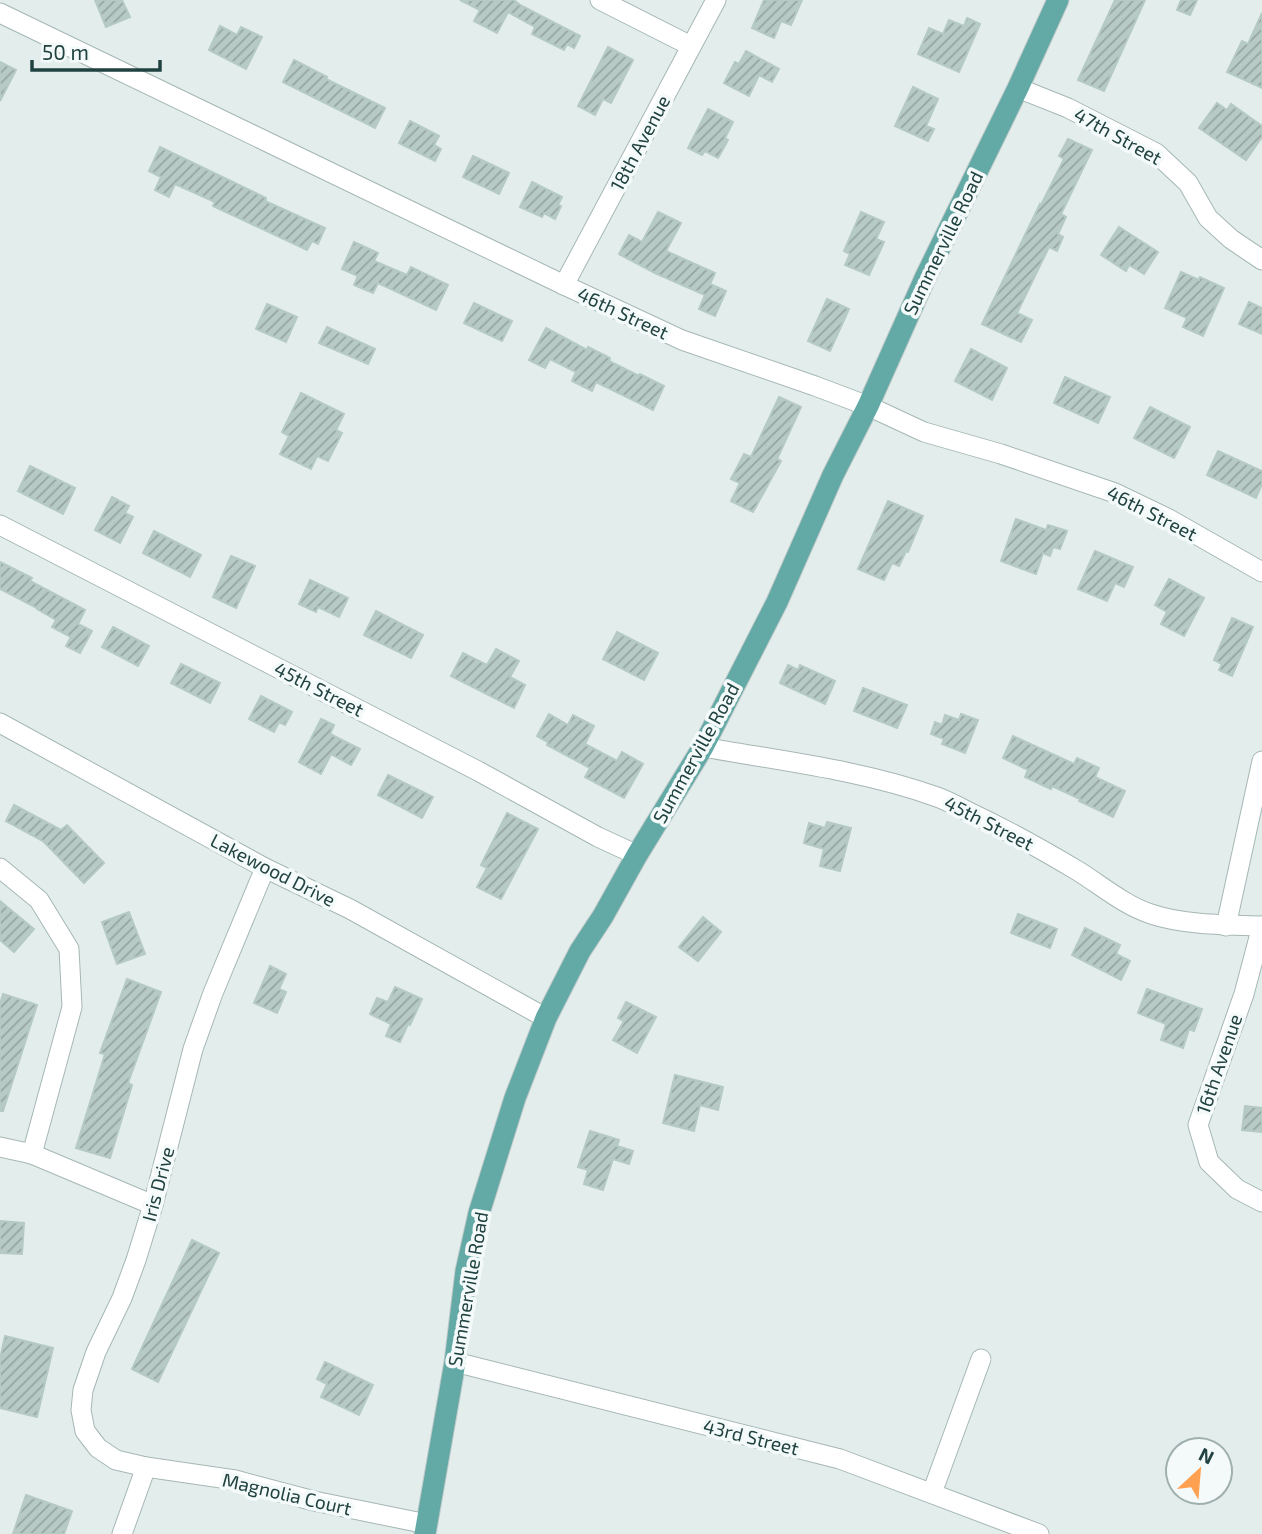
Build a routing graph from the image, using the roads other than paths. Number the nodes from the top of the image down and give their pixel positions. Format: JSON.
{"nodes":[{"id":1,"x":600,"y":0,"type":"edge"},
{"id":2,"x":716,"y":0,"type":"edge"},
{"id":3,"x":1058,"y":0,"type":"edge"},
{"id":4,"x":0,"y":13,"type":"edge"},
{"id":5,"x":691,"y":46,"type":"junction"},
{"id":6,"x":1018,"y":88,"type":"junction"},
{"id":7,"x":1260,"y":253,"type":"edge"},
{"id":8,"x":564,"y":285,"type":"junction"},
{"id":9,"x":868,"y":406,"type":"junction"},
{"id":10,"x":0,"y":525,"type":"edge"},
{"id":11,"x":1262,"y":572,"type":"edge"},
{"id":12,"x":0,"y":723,"type":"edge"},
{"id":13,"x":703,"y":747,"type":"junction"},
{"id":14,"x":1262,"y":761,"type":"edge"},
{"id":15,"x":637,"y":855,"type":"junction"},
{"id":16,"x":0,"y":868,"type":"edge"},
{"id":17,"x":265,"y":868,"type":"junction"},
{"id":18,"x":1226,"y":926,"type":"junction"},
{"id":19,"x":1262,"y":926,"type":"edge"},
{"id":20,"x":546,"y":1018,"type":"junction"},
{"id":21,"x":0,"y":1147,"type":"edge"},
{"id":22,"x":32,"y":1154,"type":"junction"},
{"id":23,"x":1262,"y":1202,"type":"edge"},
{"id":24,"x":153,"y":1205,"type":"junction"},
{"id":25,"x":981,"y":1359,"type":"dead end"},
{"id":26,"x":455,"y":1362,"type":"junction"},
{"id":27,"x":146,"y":1467,"type":"junction"},
{"id":28,"x":932,"y":1493,"type":"junction"},
{"id":29,"x":426,"y":1529,"type":"edge"},
{"id":30,"x":122,"y":1534,"type":"edge"},
{"id":31,"x":1039,"y":1534,"type":"edge"}],
"edges":[{"from":1,"to":5,"type":"street"},
{"from":2,"to":5,"type":"street","name":"18th Avenue"},
{"from":3,"to":6,"type":"main road","name":"Summerville Road"},
{"from":4,"to":8,"type":"street","name":"46th Street"},
{"from":5,"to":8,"type":"street","name":"18th Avenue"},
{"from":6,"to":7,"type":"street","name":"47th Street"},
{"from":6,"to":9,"type":"main road","name":"Summerville Road"},
{"from":8,"to":9,"type":"street","name":"46th Street"},
{"from":9,"to":11,"type":"street","name":"46th Street"},
{"from":9,"to":13,"type":"main road","name":"Summerville Road"},
{"from":10,"to":15,"type":"street","name":"45th Street"},
{"from":12,"to":17,"type":"street","name":"Lakewood Drive"},
{"from":13,"to":15,"type":"main road","name":"Summerville Road"},
{"from":13,"to":18,"type":"street","name":"45th Street"},
{"from":14,"to":18,"type":"street"},
{"from":15,"to":20,"type":"main road","name":"Summerville Road"},
{"from":16,"to":22,"type":"street"},
{"from":17,"to":20,"type":"street","name":"Lakewood Drive"},
{"from":17,"to":24,"type":"street","name":"Iris Drive"},
{"from":18,"to":19,"type":"street","name":"45th Street"},
{"from":19,"to":23,"type":"street","name":"16th Avenue"},
{"from":20,"to":26,"type":"main road","name":"Summerville Road"},
{"from":21,"to":22,"type":"street"},
{"from":22,"to":24,"type":"street"},
{"from":24,"to":27,"type":"street","name":"Iris Drive"},
{"from":25,"to":28,"type":"street"},
{"from":26,"to":28,"type":"street","name":"43rd Street"},
{"from":26,"to":29,"type":"main road","name":"Summerville Road"},
{"from":27,"to":29,"type":"street","name":"Magnolia Court"},
{"from":27,"to":30,"type":"street"},
{"from":28,"to":31,"type":"street","name":"43rd Street"}]}
